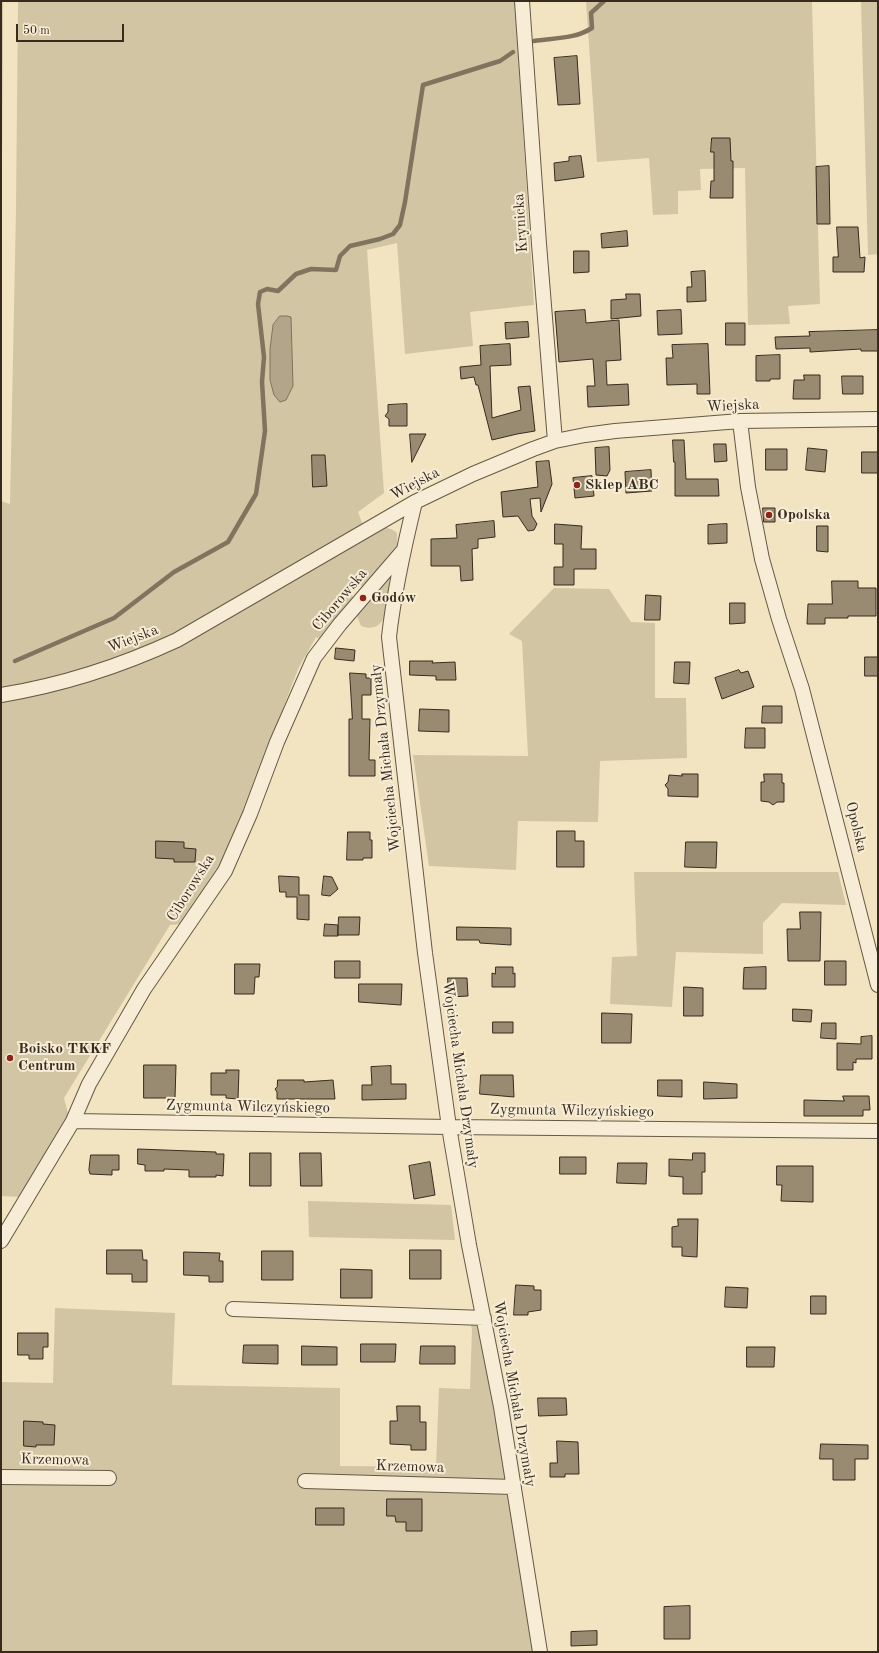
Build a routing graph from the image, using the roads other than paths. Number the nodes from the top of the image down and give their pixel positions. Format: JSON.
{"nodes":[{"id":1,"x":522,"y":1,"type":"edge"},
{"id":2,"x":878,"y":419,"type":"edge"},
{"id":3,"x":740,"y":422,"type":"junction"},
{"id":4,"x":555,"y":442,"type":"junction"},
{"id":5,"x":415,"y":502,"type":"junction"},
{"id":6,"x":402,"y":552,"type":"junction"},
{"id":7,"x":1,"y":695,"type":"edge"},
{"id":8,"x":878,"y":985,"type":"edge"},
{"id":9,"x":73,"y":1121,"type":"junction"},
{"id":10,"x":449,"y":1127,"type":"junction"},
{"id":11,"x":878,"y":1131,"type":"edge"},
{"id":12,"x":1,"y":1241,"type":"edge"},
{"id":13,"x":232,"y":1309,"type":"dead end"},
{"id":14,"x":484,"y":1318,"type":"junction"},
{"id":15,"x":1,"y":1477,"type":"edge"},
{"id":16,"x":109,"y":1478,"type":"dead end"},
{"id":17,"x":305,"y":1481,"type":"dead end"},
{"id":18,"x":514,"y":1487,"type":"junction"},
{"id":19,"x":540,"y":1652,"type":"edge"}],
"edges":[{"from":1,"to":4,"type":"street","name":"Krynicka"},
{"from":2,"to":3,"type":"street","name":"Wiejska"},
{"from":3,"to":4,"type":"street","name":"Wiejska"},
{"from":3,"to":8,"type":"street","name":"Opolska"},
{"from":4,"to":5,"type":"street","name":"Wiejska"},
{"from":5,"to":6,"type":"street","name":"Wojciecha Michała Drzymały"},
{"from":5,"to":7,"type":"street","name":"Wiejska"},
{"from":6,"to":9,"type":"street","name":"Ciborowska"},
{"from":6,"to":10,"type":"street","name":"Wojciecha Michała Drzymały"},
{"from":9,"to":10,"type":"street","name":"Zygmunta Wilczyńskiego"},
{"from":9,"to":12,"type":"street","name":"Ciborowska"},
{"from":10,"to":11,"type":"street","name":"Zygmunta Wilczyńskiego"},
{"from":10,"to":14,"type":"street","name":"Wojciecha Michała Drzymały"},
{"from":13,"to":14,"type":"street"},
{"from":14,"to":18,"type":"street","name":"Wojciecha Michała Drzymały"},
{"from":15,"to":16,"type":"street","name":"Krzemowa"},
{"from":17,"to":18,"type":"street","name":"Krzemowa"},
{"from":18,"to":19,"type":"street","name":"Wojciecha Michała Drzymały"}]}
